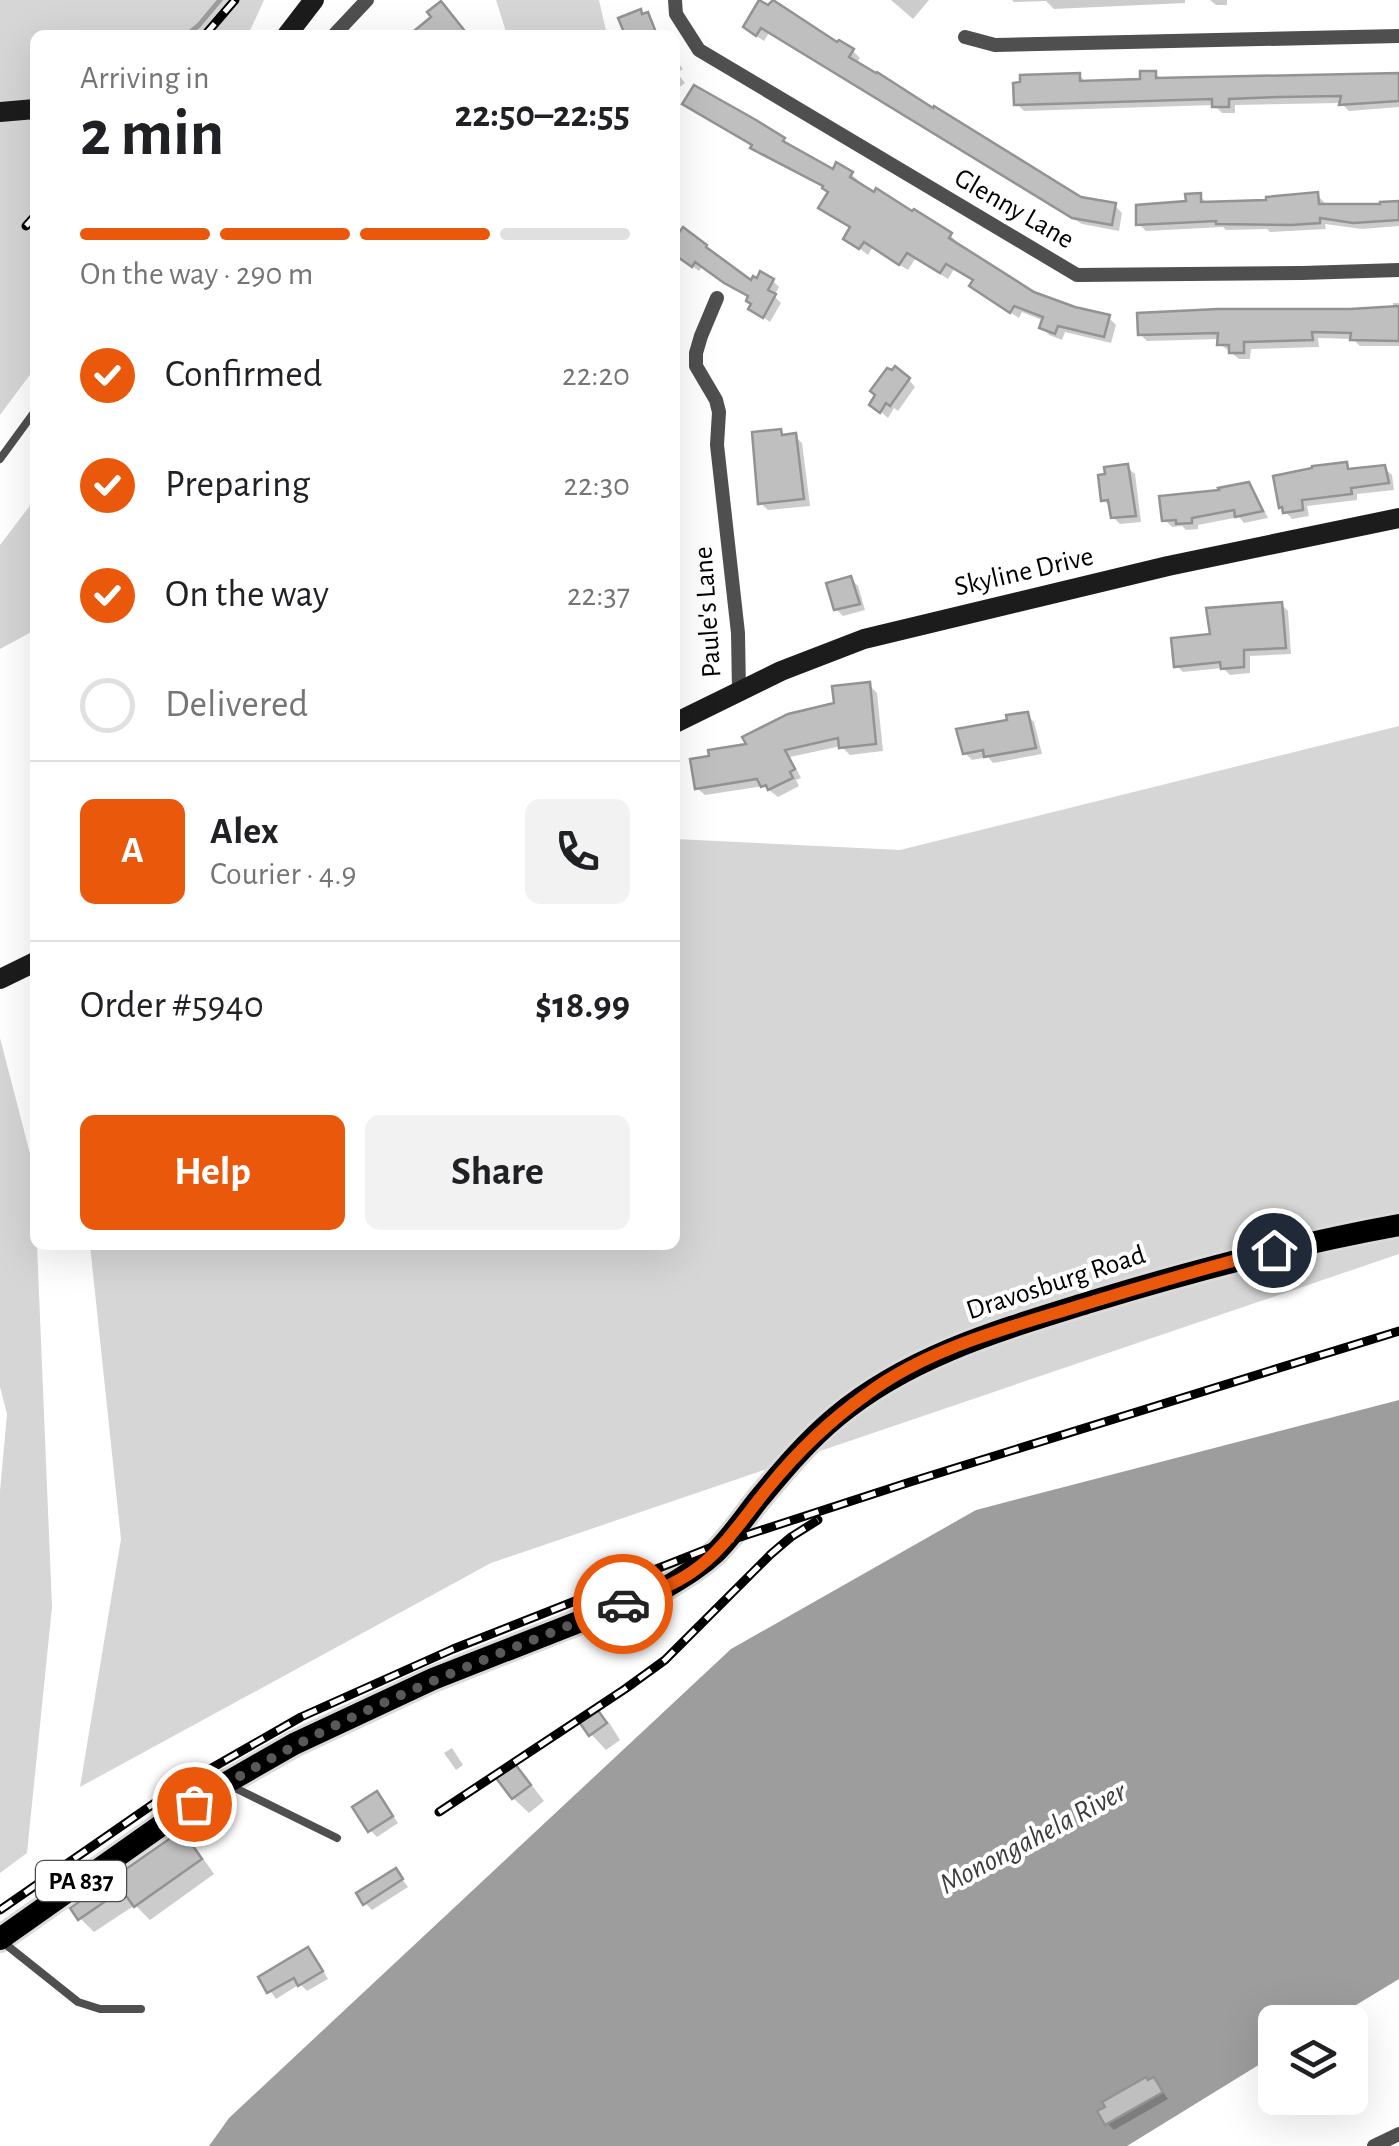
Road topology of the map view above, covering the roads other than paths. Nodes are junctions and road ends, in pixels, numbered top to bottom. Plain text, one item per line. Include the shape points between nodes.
1 (314, 0) edge
2 (367, 0) edge
3 (674, 0) edge
4 (291, 30) edge
5 (339, 30) edge
6 (1399, 36) edge
7 (965, 37) dead end
8 (30, 109) edge
9 (0, 112) edge
10 (1399, 270) edge
11 (717, 298) dead end
12 (30, 417) edge
13 (0, 459) edge
14 (1399, 518) edge
15 (739, 692) junction
16 (680, 721) edge
17 (30, 964) edge
18 (0, 979) edge
19 (1399, 1226) edge
20 (226, 1783) junction
21 (337, 1838) dead end
22 (0, 1940) edge
23 (140, 2009) dead end
24 (1399, 2134) edge
25 (1374, 2146) edge

1 - 4 street
2 - 5 street
3 - 10 street, Glenny Lane via 699,50 1077,275
6 - 7 street via 994,45
8 - 9 street
11 - 15 street, Paule's Lane via 696,366 719,412
12 - 13 lane
14 - 15 street, Skyline Drive via 864,639
15 - 16 street, Skyline Drive
17 - 18 street
19 - 20 main road, Dravosburg Road / PA 837 via 1173,1276 934,1356 847,1408 694,1571 433,1680
20 - 21 lane
20 - 22 main road, PA 837
22 - 23 lane via 78,2002
24 - 25 street

